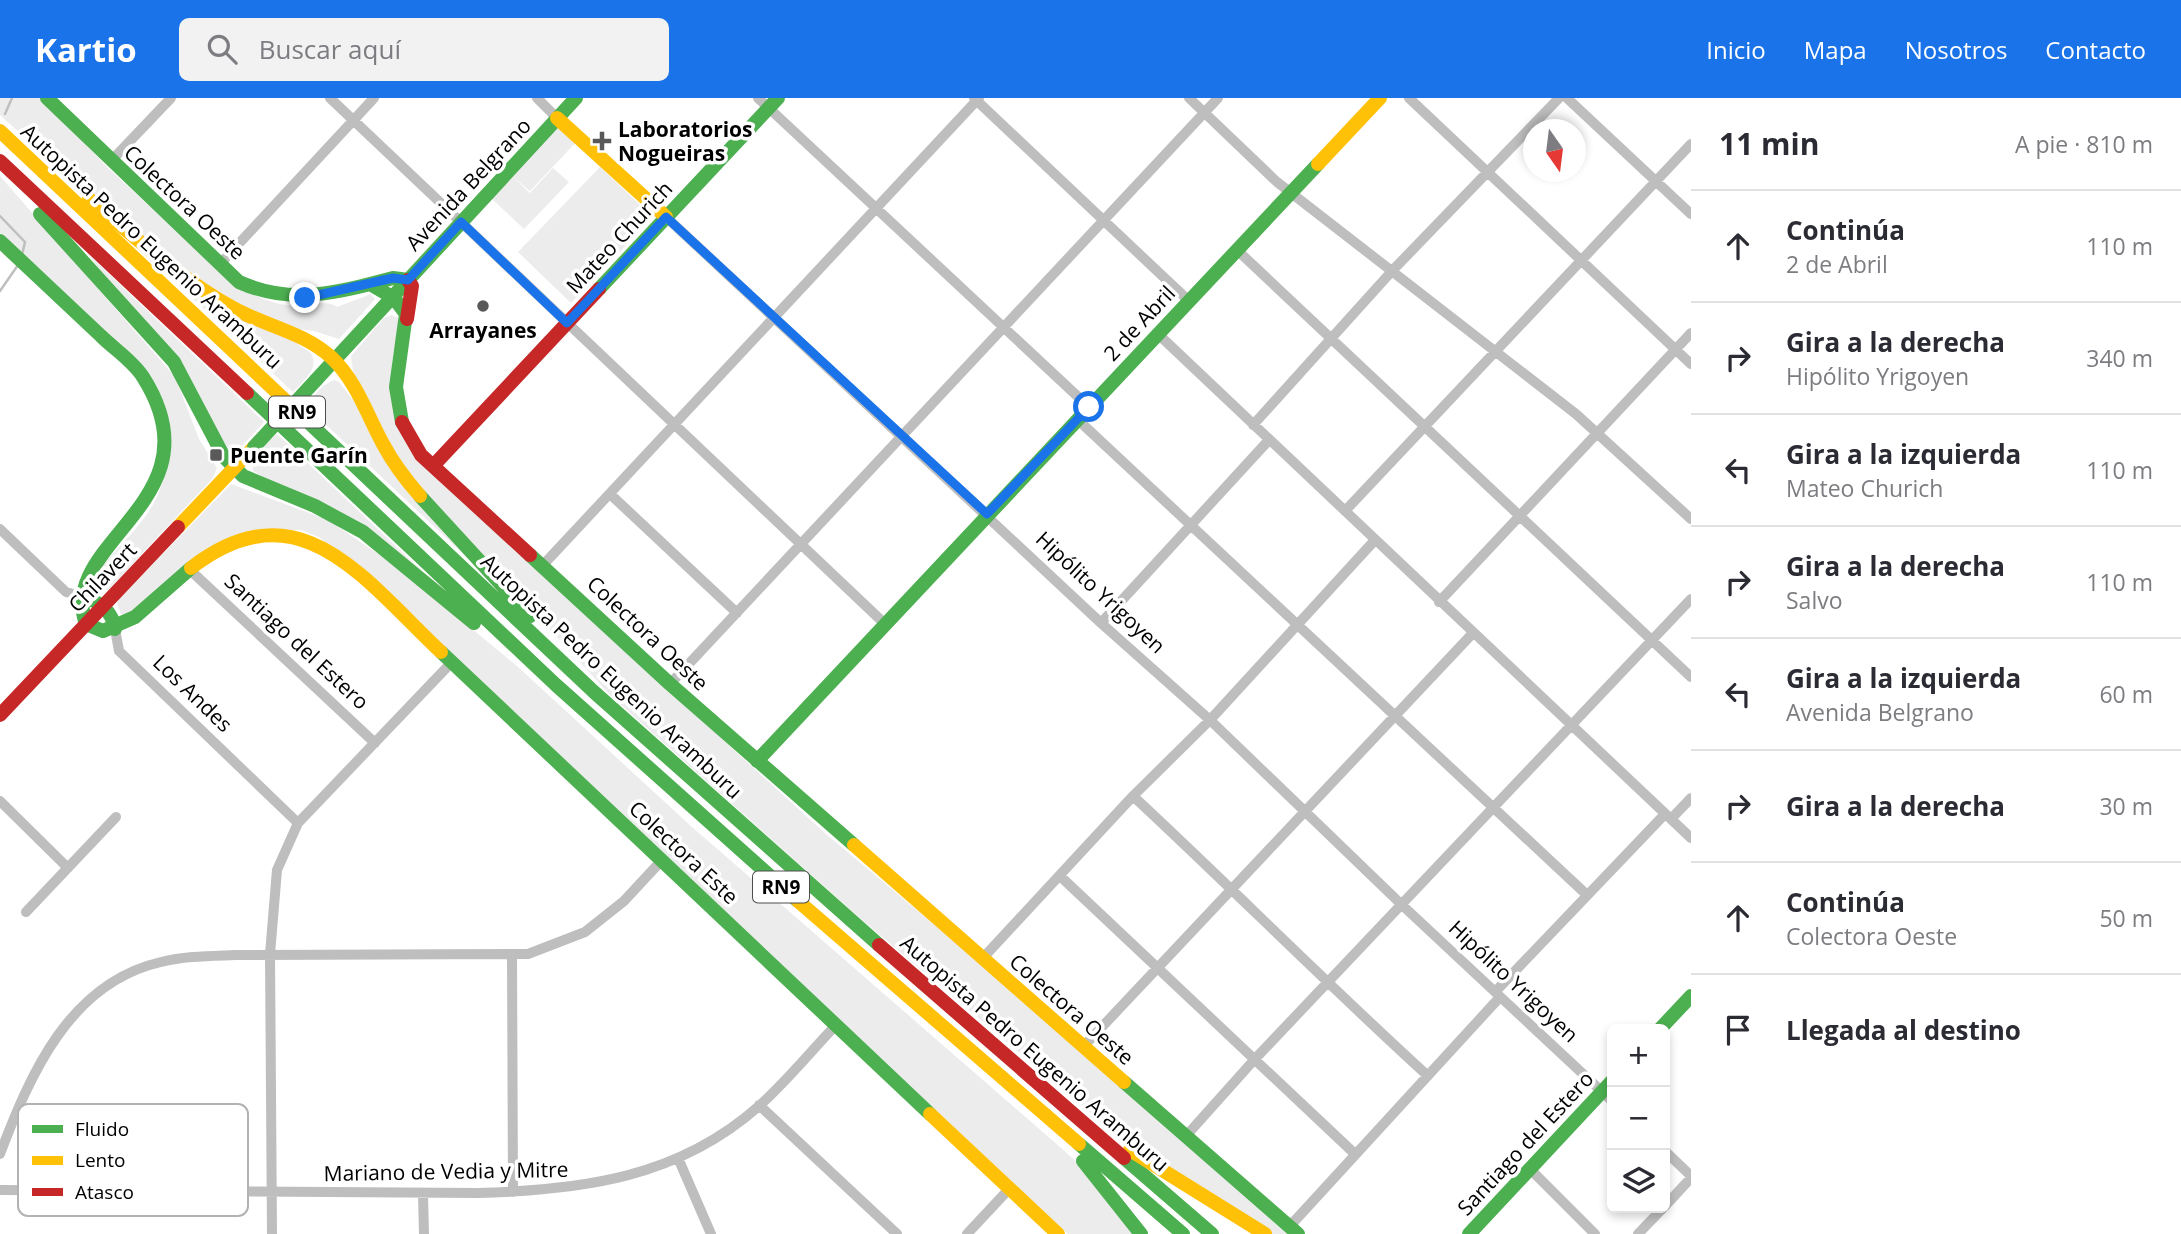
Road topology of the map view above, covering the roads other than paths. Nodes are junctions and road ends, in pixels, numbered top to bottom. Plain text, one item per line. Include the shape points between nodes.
1 (47, 98) edge
2 (171, 98) edge
3 (330, 98) edge
4 (374, 98) edge
5 (537, 98) edge
6 (576, 98) edge
7 (1189, 98) edge
8 (1218, 98) edge
9 (1380, 98) edge
10 (1409, 98) edge
11 (1559, 98) edge
12 (1567, 98) edge
13 (976, 99) edge
14 (768, 101) edge
15 (1204, 113) junction
16 (557, 118) junction
17 (353, 120) junction
18 (0, 129) edge
19 (1691, 144) edge
20 (0, 161) edge
21 (111, 161) junction
22 (0, 169) edge
23 (1489, 171) junction
24 (1656, 181) junction
25 (1293, 192) junction
26 (875, 208) junction
27 (1691, 214) edge
28 (666, 217) junction
29 (1104, 221) junction
30 (461, 222) junction
31 (0, 240) edge
32 (1237, 250) junction
33 (1582, 260) junction
34 (219, 265) junction
35 (1392, 271) junction
36 (408, 280) junction
37 (370, 284) junction
38 (393, 297) junction
39 (1189, 300) junction
40 (776, 316) junction
41 (407, 321) junction
42 (567, 323) junction
43 (1003, 327) junction
44 (1691, 333) edge
45 (1158, 334) junction
46 (1330, 339) junction
47 (1676, 349) junction
48 (1496, 352) junction
49 (334, 359) junction
50 (1691, 363) edge
51 (1089, 407) junction
52 (1077, 419) junction
53 (674, 425) junction
54 (1253, 425) junction
55 (1424, 428) junction
56 (1597, 432) junction
57 (903, 436) junction
58 (1268, 441) junction
59 (433, 466) junction
60 (234, 467) junction
61 (610, 494) junction
62 (1345, 511) junction
63 (987, 514) junction
64 (1519, 516) junction
65 (1691, 519) edge
66 (1190, 524) junction
67 (0, 530) edge
68 (1375, 540) junction
69 (801, 545) junction
70 (543, 565) junction
71 (190, 570) junction
72 (81, 596) junction
73 (1691, 599) edge
74 (1439, 601) junction
75 (104, 608) junction
76 (737, 613) junction
77 (1101, 623) junction
78 (1297, 623) junction
79 (86, 624) junction
80 (885, 624) junction
81 (115, 629) junction
82 (1473, 633) junction
83 (1652, 640) junction
84 (451, 663) junction
85 (1691, 677) edge
86 (670, 684) junction
87 (556, 685) junction
88 (594, 692) junction
89 (0, 715) edge
90 (1394, 716) junction
91 (1210, 720) junction
92 (1571, 726) junction
93 (375, 743) junction
94 (757, 761) junction
95 (1133, 796) junction
96 (1691, 799) edge
97 (0, 802) edge
98 (1493, 810) junction
99 (1305, 812) junction
100 (116, 817) dead end
101 (1668, 817) junction
102 (298, 823) junction
103 (1691, 838) edge
104 (662, 860) junction
105 (68, 868) junction
106 (1060, 876) junction
107 (1233, 889) junction
108 (1587, 895) junction
109 (1402, 905) junction
110 (26, 912) dead end
111 (270, 954) junction
112 (512, 956) junction
113 (982, 959) junction
114 (1157, 968) junction
115 (1327, 984) junction
116 (1498, 994) junction
117 (1691, 996) edge
118 (837, 1024) junction
119 (1665, 1024) edge
120 (1083, 1047) junction
121 (1254, 1060) junction
122 (1016, 1062) junction
123 (1428, 1076) junction
124 (1008, 1085) junction
125 (1607, 1090) edge
126 (1607, 1094) edge
127 (22, 1104) edge
128 (760, 1105) junction
129 (18, 1114) edge
130 (1186, 1136) junction
131 (0, 1154) edge
132 (1355, 1154) junction
133 (1670, 1156) edge
134 (678, 1158) junction
135 (1530, 1169) junction
136 (1691, 1177) edge
137 (1010, 1188) junction
138 (0, 1190) edge
139 (18, 1190) edge
140 (248, 1192) edge
141 (272, 1192) junction
142 (513, 1192) junction
143 (424, 1194) junction
144 (1670, 1200) edge
145 (1658, 1213) edge
146 (1294, 1230) edge
147 (272, 1234) edge
148 (424, 1234) edge
149 (711, 1234) edge
150 (897, 1234) edge
151 (967, 1234) edge
152 (1058, 1234) edge
153 (1141, 1234) edge
154 (1183, 1234) edge
155 (1212, 1234) edge
156 (1265, 1234) edge
157 (1469, 1234) edge
158 (1595, 1234) edge
159 (1638, 1234) edge

1 - 21 main road, Colectora Oeste
2 - 21 street
3 - 17 street
4 - 17 street
5 - 16 street
6 - 16 main road, Avenida Belgrano
7 - 15 street
8 - 15 street
9 - 25 main road, 2 de Abril
10 - 23 street
11 - 23 street
12 - 24 street
13 - 26 street
13 - 29 street
14 - 26 street
14 - 28 main road, Mateo Churich
15 - 25 street
15 - 29 street
16 - 28 main road, Hipólito Yrigoyen
16 - 30 main road, Avenida Belgrano
17 - 30 street
17 - 34 street
18 - 49 main road via 204,290 262,324 301,337
18 - 88 main road, Autopista Pedro Eugenio Aramburu / RN9
19 - 24 street
20 - 87 main road, Autopista Pedro Eugenio Aramburu / RN9
21 - 34 main road, Colectora Oeste
22 - 60 main road via 174,362 209,431
23 - 33 street
23 - 35 street
24 - 27 street
24 - 33 street
25 - 32 main road, 2 de Abril
25 - 35 street
26 - 40 street
26 - 43 street
28 - 40 street, Hipólito Yrigoyen
28 - 42 main road, Mateo Churich
29 - 39 street
29 - 43 street
30 - 36 main road, Avenida Belgrano
30 - 42 street
31 - 72 main road via 141,374 163,427 162,457 151,494 93,567
32 - 39 main road, 2 de Abril
32 - 46 street
33 - 47 street
33 - 48 street
34 - 37 main road, Colectora Oeste via 251,288 282,298 328,295
35 - 46 street
35 - 48 street
36 - 37 main road, Colectora Oeste via 393,278
36 - 38 main road, Avenida Belgrano
36 - 41 main road, Colectora Oeste via 412,286
37 - 38 main road
38 - 41 main road via 404,308
38 - 49 main road, Avenida Belgrano
39 - 45 main road, 2 de Abril
40 - 53 street
40 - 57 street, Hipólito Yrigoyen
41 - 59 main road, Colectora Oeste via 397,367 397,405 412,444
42 - 53 street
42 - 59 main road, Mateo Churich
43 - 51 street
43 - 57 street
44 - 47 street
45 - 51 main road, 2 de Abril
45 - 54 street
46 - 54 street
46 - 55 street
47 - 50 street
47 - 56 street
48 - 55 street
48 - 56 street
49 - 60 main road, bridge
49 - 88 main road via 406,478
51 - 52 main road, 2 de Abril
52 - 63 main road, 2 de Abril
52 - 66 street
53 - 61 street
53 - 69 street
54 - 58 street
55 - 62 street
55 - 64 street
56 - 64 street
56 - 65 street
57 - 63 street, Hipólito Yrigoyen
57 - 69 street
58 - 62 street
58 - 66 street
59 - 70 main road, Colectora Oeste
60 - 75 main road, Chilavert
60 - 87 main road via 265,488 315,506 363,532
61 - 70 street
61 - 76 street
62 - 68 street
63 - 77 street, Hipólito Yrigoyen
63 - 80 main road, 2 de Abril
64 - 74 street
64 - 83 street
66 - 77 street
66 - 78 street
67 - 72 street via 66,592
68 - 74 street
68 - 78 street
69 - 76 street
69 - 80 street
70 - 86 main road, Colectora Oeste
71 - 81 main road, Colectora Este via 146,611
71 - 84 main road, Colectora Este via 236,540 269,532 302,537 342,559
71 - 93 street, Santiago del Estero
72 - 75 main road
72 - 79 main road
73 - 83 street
74 - 82 street
75 - 79 main road, Chilavert
75 - 81 main road
76 - 86 street
77 - 91 street, Hipólito Yrigoyen
78 - 90 street
78 - 91 street
79 - 81 main road via 103,631
79 - 89 main road, Chilavert
80 - 94 main road, 2 de Abril
81 - 102 street, Los Andes via 119,651
82 - 90 street
82 - 92 street
83 - 85 street
83 - 92 street
84 - 93 street
84 - 104 main road, Colectora Este
86 - 94 main road, Colectora Oeste
87 - 124 main road, Autopista Pedro Eugenio Aramburu / RN9
88 - 122 main road, Autopista Pedro Eugenio Aramburu / RN9
90 - 98 street
90 - 99 street
91 - 95 street
91 - 99 street, Hipólito Yrigoyen
92 - 98 street
92 - 101 street
93 - 102 street
94 - 113 main road, Colectora Oeste
95 - 106 street
95 - 107 street
96 - 101 street
97 - 105 street
98 - 108 street
98 - 109 street
99 - 107 street
99 - 109 street, Hipólito Yrigoyen
100 - 105 street
101 - 103 street
101 - 108 street
102 - 111 street via 277,870
104 - 112 street via 624,901 585,932
104 - 118 main road, Colectora Este
105 - 110 street
106 - 113 street
106 - 114 street
107 - 114 street
107 - 115 street
108 - 116 street
109 - 115 street
109 - 116 street, Hipólito Yrigoyen
111 - 112 street
111 - 127 street via 192,957 160,962 129,974 70,1019 47,1049
111 - 141 street
112 - 142 street
113 - 120 main road, Colectora Oeste
114 - 120 street
114 - 121 street
115 - 121 street
115 - 123 street
116 - 123 street
116 - 125 street, Hipólito Yrigoyen
117 - 119 main road
118 - 128 street, Mariano de Vedia y Mitre
118 - 137 main road, Colectora Este
120 - 130 main road, Colectora Oeste
121 - 130 street
121 - 132 street
122 - 155 main road, Autopista Pedro Eugenio Aramburu / RN9
122 - 156 main road via 1120,1144
123 - 132 street
124 - 153 main road via 1083,1161
124 - 154 main road, Autopista Pedro Eugenio Aramburu / RN9
126 - 135 main road, Santiago del Estero
128 - 134 street, Mariano de Vedia y Mitre
128 - 150 street
129 - 131 street
130 - 146 main road, Colectora Oeste
132 - 146 street
133 - 136 street
134 - 142 street, Mariano de Vedia y Mitre via 610,1182
134 - 149 street
135 - 157 main road, Santiago del Estero
135 - 158 street
136 - 144 street
137 - 151 street
137 - 152 main road, Colectora Este
138 - 139 street, Mariano de Vedia y Mitre
140 - 141 street, Mariano de Vedia y Mitre
141 - 143 street, Mariano de Vedia y Mitre
141 - 147 street
142 - 143 street, Mariano de Vedia y Mitre
143 - 148 street
145 - 159 street

